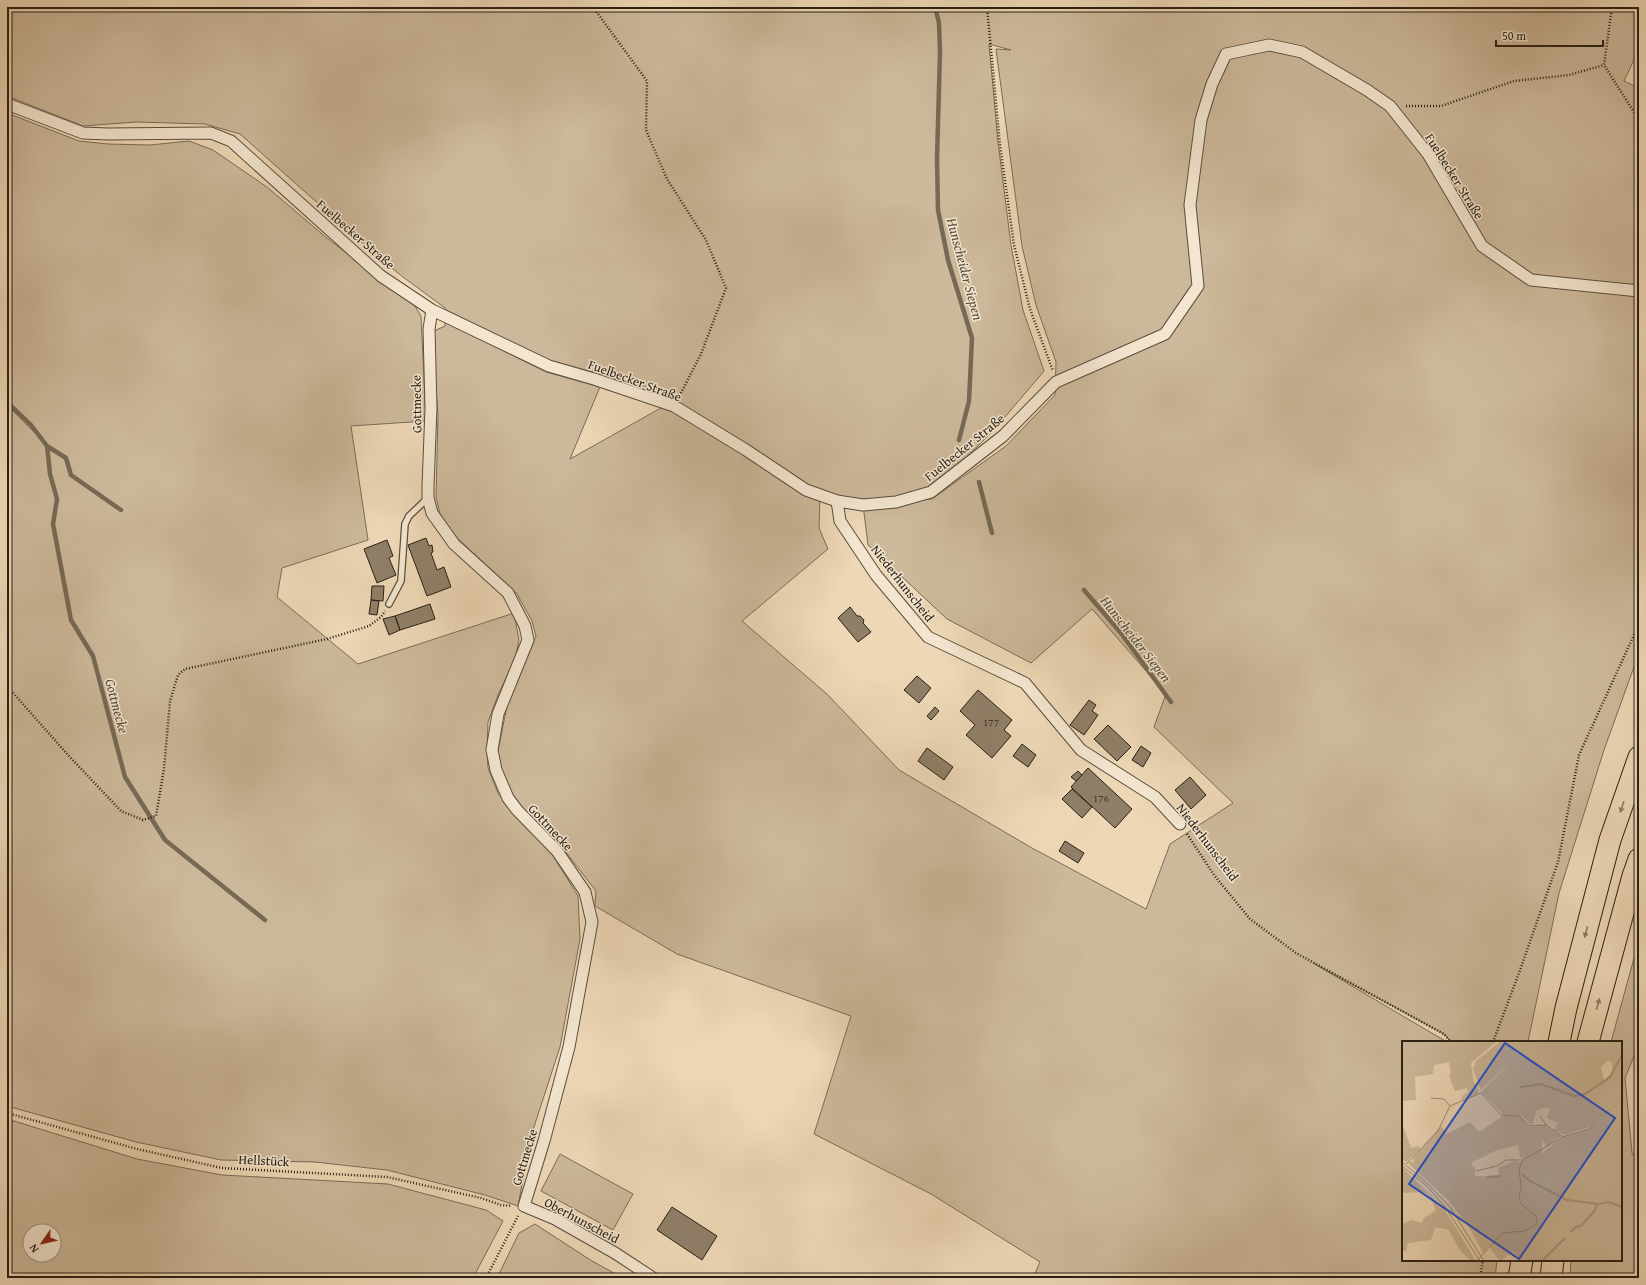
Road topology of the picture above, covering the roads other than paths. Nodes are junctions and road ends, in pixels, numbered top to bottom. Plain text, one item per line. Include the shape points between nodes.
1 (7, 104) edge
2 (1639, 291) edge
3 (432, 310) junction
4 (428, 498) junction
5 (837, 501) junction
6 (389, 604) road end
7 (1639, 757) edge
8 (1180, 824) road end
9 (1639, 859) edge
10 (1559, 1041) edge
11 (1588, 1041) edge
12 (524, 1206) joint
13 (1522, 1261) edge
14 (1553, 1261) edge
15 (653, 1278) edge
16 (1519, 1278) edge
17 (1551, 1278) edge

1 - 3 street, Fuelbecker Straße via 83,133 211,133 231,141 381,276
2 - 5 street, Fuelbecker Straße via 1531,280 1482,246 1428,154 1390,106 1302,52 1269,45 1226,54 1212,84 1200,120 1190,205 1198,286 1165,334 1056,382 1003,436 931,492 896,502 864,504
3 - 4 street, Gottmecke via 429,329 431,408
3 - 5 street, Fuelbecker Straße via 549,366 674,406 806,490
4 - 6 lane via 409,516 405,524 401,581
4 - 12 street, Gottmecke via 432,513 454,544 508,593 525,626 528,640 498,714 492,750 496,770 516,810 557,851 585,892 592,922 569,1047
5 - 8 street, Niederhunscheid via 840,520 876,575 928,637 1025,683 1081,750 1155,796
7 -> 10 highway via 1610,840
11 -> 9 highway
12 - 15 street, Oberhunscheid via 555,1219
13 - 16 highway
14 - 17 highway

